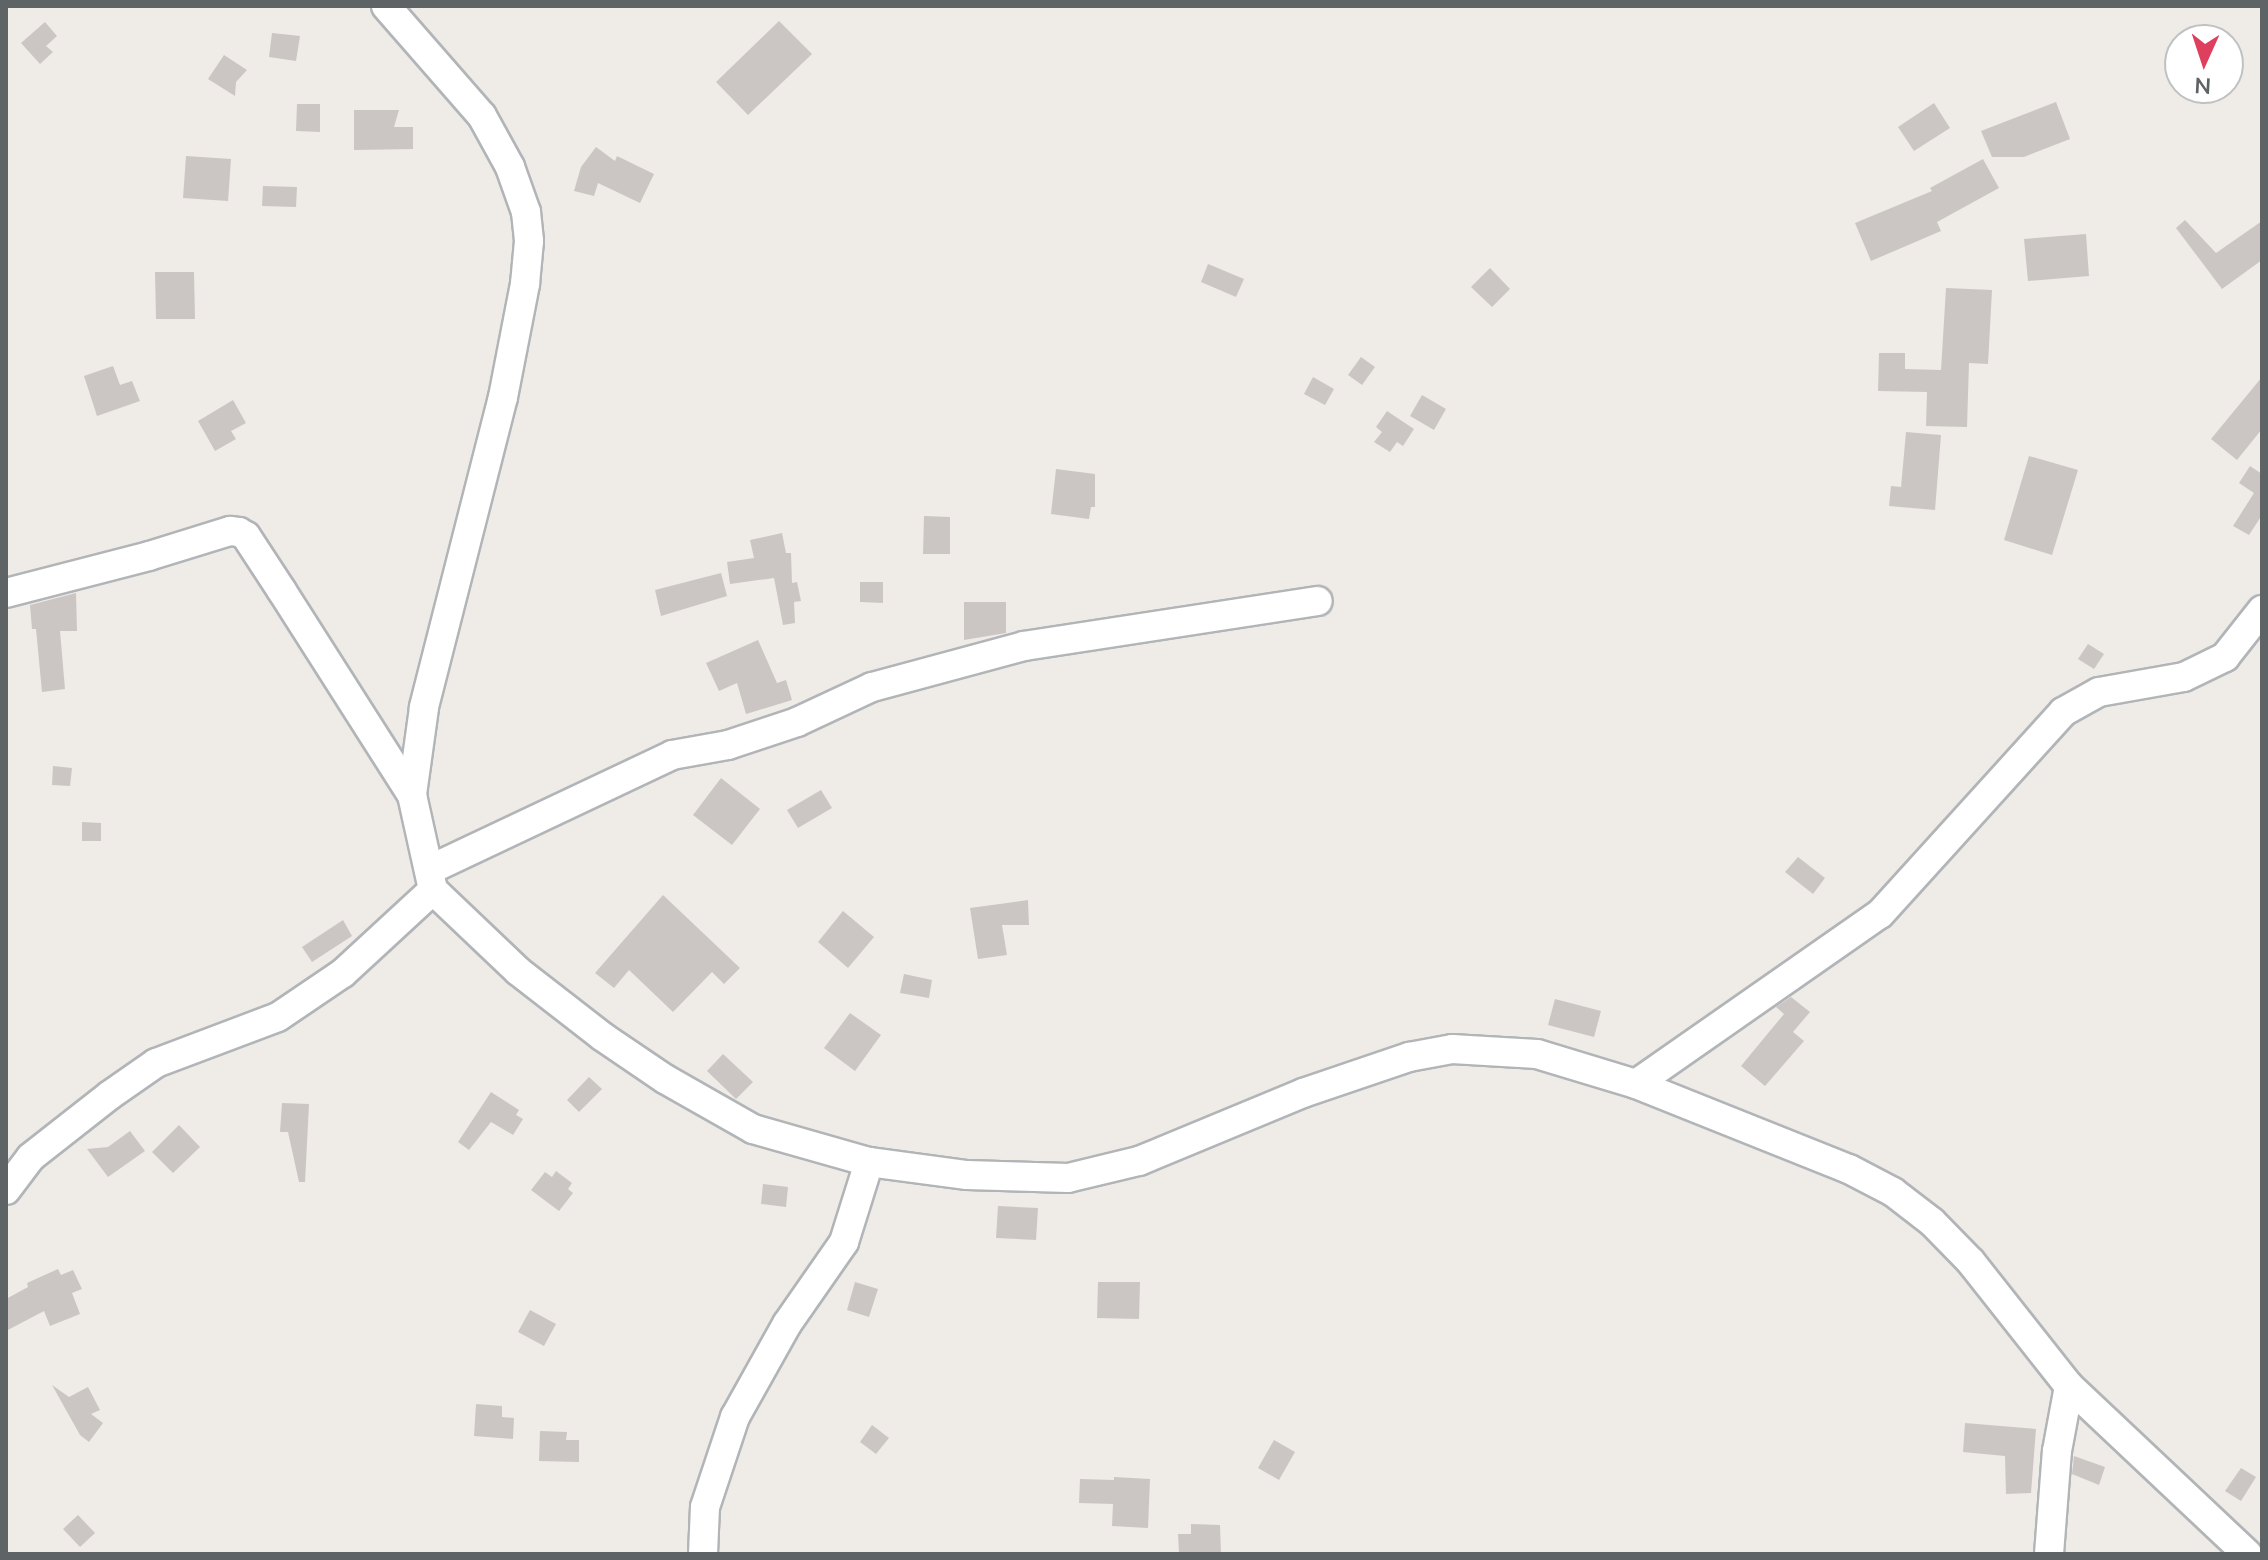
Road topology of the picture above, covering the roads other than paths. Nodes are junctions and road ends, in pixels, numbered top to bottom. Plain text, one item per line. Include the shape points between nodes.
1 (386, 6) edge
2 (6, 593) edge
3 (1318, 601) dead end
4 (2262, 610) edge
5 (412, 795) junction
6 (431, 880) junction
7 (1636, 1084) junction
8 (869, 1162) junction
9 (6, 1190) edge
10 (2069, 1386) junction
11 (703, 1554) edge
12 (2049, 1554) edge
13 (2247, 1554) edge

1 - 5 street via 482,116 510,167 526,212 529,241 503,397 424,708
2 - 5 street via 239,532
3 - 6 street via 1024,646 872,687 797,722 728,745 672,755
4 - 7 street via 2225,657 2184,677 2099,692 2063,712 1880,914
5 - 6 street
6 - 8 street via 518,971 665,1079 753,1129
6 - 9 street via 343,973 278,1017 156,1063 31,1157
7 - 8 street via 1537,1054 1452,1049 1409,1057 1303,1093 1139,1161 1068,1178 967,1175
7 - 10 street via 1849,1169 1893,1192 1971,1262
8 - 11 street via 844,1242 787,1324 735,1417 705,1507
10 - 12 street via 2057,1451
10 - 13 street

